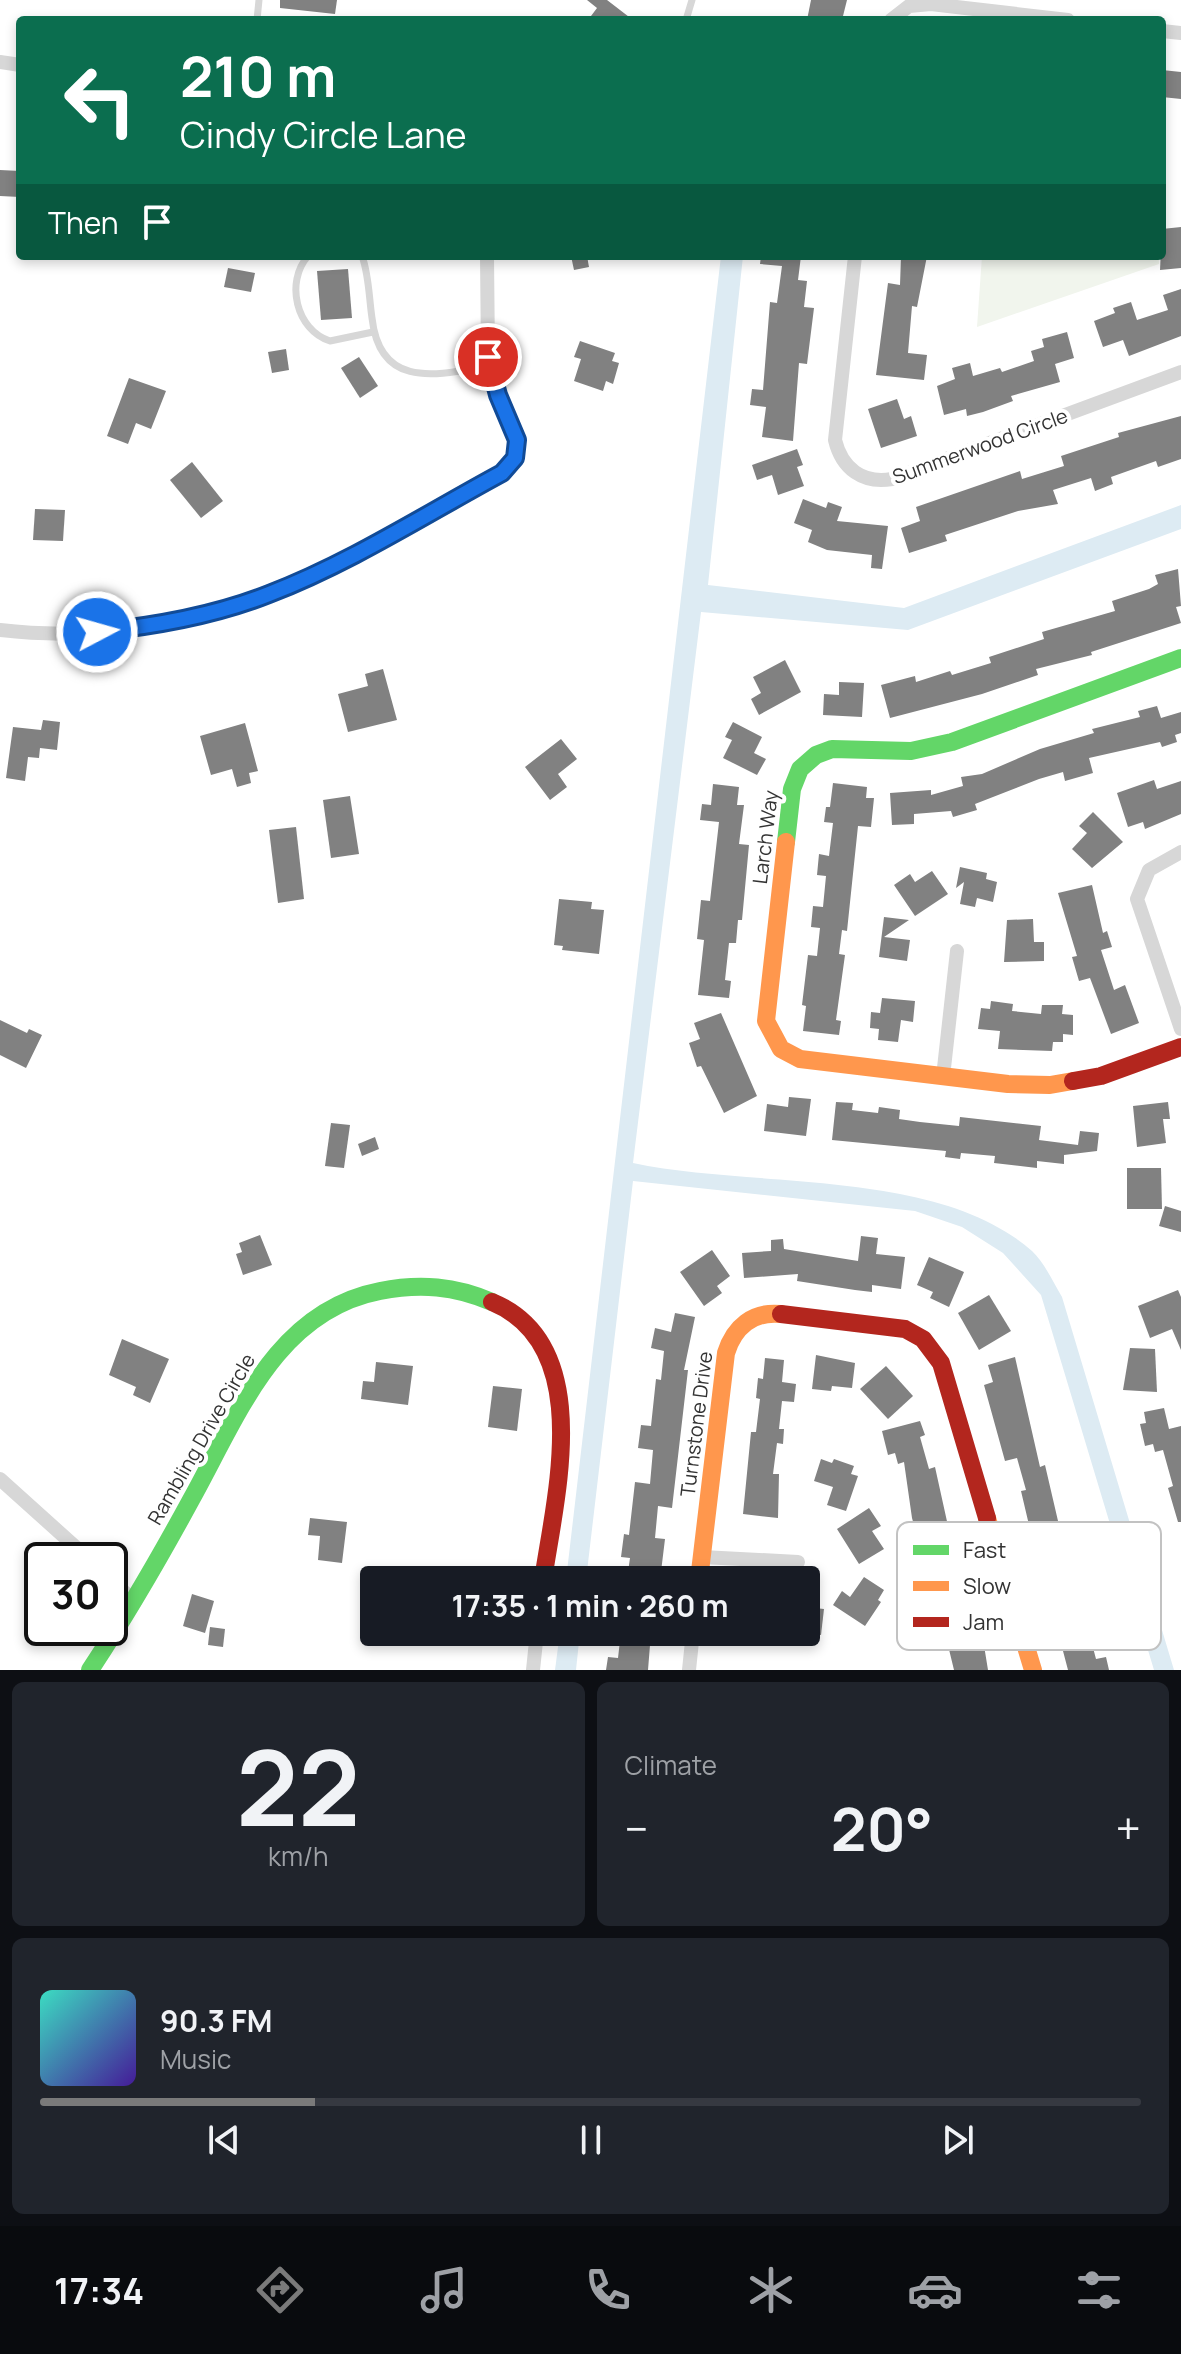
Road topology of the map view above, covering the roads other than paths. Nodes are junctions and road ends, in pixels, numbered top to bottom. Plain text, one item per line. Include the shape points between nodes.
1 (896, 16) edge
2 (1034, 16) edge
3 (306, 260) edge
4 (363, 260) edge
5 (487, 260) edge
6 (855, 260) edge
7 (373, 332) junction
8 (490, 366) junction
9 (1181, 372) edge
10 (0, 630) edge
11 (1181, 658) edge
12 (1181, 852) edge
13 (957, 951) dead end
14 (1181, 1029) edge
15 (1181, 1047) edge
16 (943, 1077) junction
17 (0, 1479) edge
18 (989, 1522) edge
19 (70, 1542) edge
20 (702, 1557) junction
21 (798, 1562) dead end
22 (544, 1566) edge
23 (701, 1566) edge
24 (128, 1596) edge
25 (135, 1602) junction
26 (536, 1646) edge
27 (692, 1646) edge
28 (1027, 1650) edge
29 (90, 1670) edge
30 (533, 1670) edge
31 (689, 1670) edge
32 (1033, 1670) edge

1 - 2 street via 909,6 931,4
3 - 7 lane via 295,281 310,329 330,341
4 - 7 lane
5 - 8 street
6 - 9 street, Summerwood Circle via 835,440 849,469 868,479 892,479
7 - 8 lane via 388,359 406,373
8 - 10 street via 517,440 515,458 502,473 340,562 269,594 163,623 97,632
11 - 16 street, Larch Way via 952,742 911,751 832,749 800,769 792,789 766,1010 769,1031 781,1049 800,1059
12 - 14 street via 1149,870 1137,899
13 - 16 street
15 - 16 street via 1065,1083 1029,1086
17 - 19 street
18 - 20 street, Turnstone Drive via 947,1383 930,1346 905,1329 769,1313 749,1319 733,1334 726,1353
20 - 21 street
20 - 23 street, Turnstone Drive
22 - 25 street, Rambling Drive Circle via 561,1407 548,1357 531,1331 492,1300 443,1285 380,1289 311,1321 282,1346 259,1376
24 - 25 street
25 - 29 street, Rambling Drive Circle
26 - 30 street
27 - 31 street
28 - 32 street, Turnstone Drive

